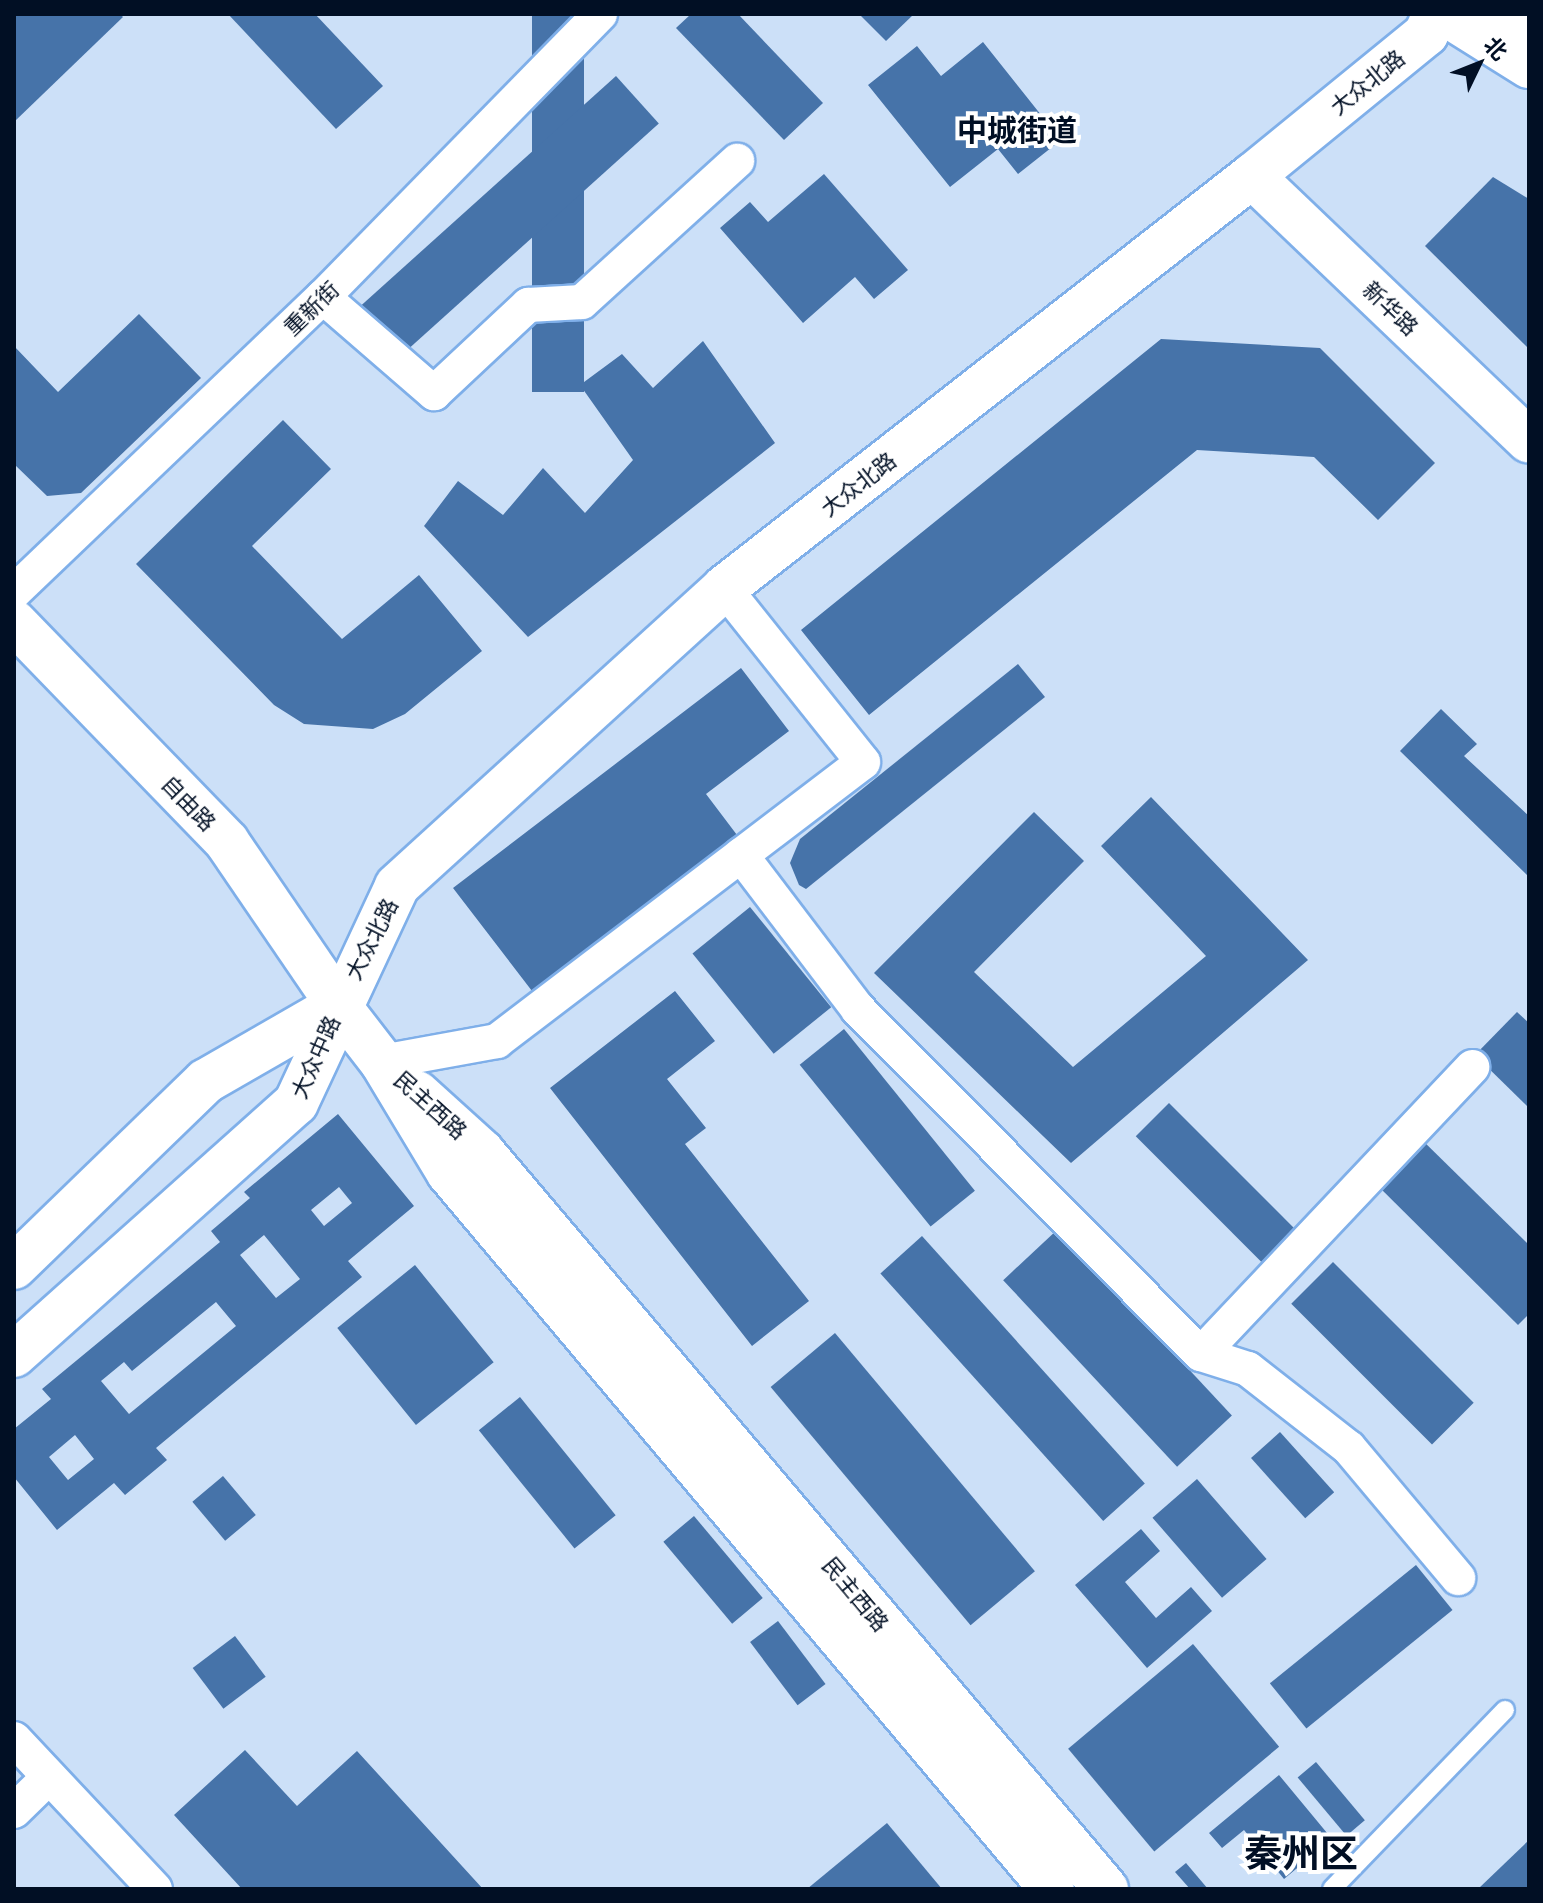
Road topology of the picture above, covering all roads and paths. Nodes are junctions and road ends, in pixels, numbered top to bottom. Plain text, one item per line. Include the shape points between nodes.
1 (600, 14) edge
2 (1435, 14) edge
3 (1446, 14) edge
4 (1512, 14) edge
5 (1529, 24) edge
6 (1529, 66) edge
7 (737, 161) dead end
8 (1252, 176) junction
9 (323, 297) junction
10 (1529, 441) edge
11 (724, 588) junction
12 (14, 592) edge
13 (14, 622) edge
14 (741, 855) junction
15 (338, 1005) junction
16 (382, 1062) junction
17 (1472, 1067) dead end
18 (14, 1267) edge
19 (1201, 1354) junction
20 (14, 1355) edge
21 (1458, 1578) dead end
22 (1505, 1710) dead end
23 (14, 1739) edge
24 (49, 1777) junction
25 (14, 1811) edge
26 (155, 1889) edge
27 (1052, 1889) edge
28 (1106, 1889) edge
29 (1332, 1889) edge

1 - 9 street, 重新街
2 - 8 main road, 大众北路 via 1426,34
3 - 6 main road
4 - 5 main road
7 - 9 street via 582,302 528,305 434,393
8 - 10 main road, 新华路
8 - 11 main road, 大众北路
9 - 12 street, 重新街
11 - 14 street via 863,762
11 - 15 main road, 大众北路 via 397,886
13 - 15 main road, 自由路 via 227,842
14 - 16 street via 497,1041
14 - 19 street via 858,1009
15 - 16 main road, 自由路
15 - 18 main road, 大众中路 via 206,1081
15 - 20 main road, 大众中路 via 296,1103
16 - 27 main road, 民主西路 via 449,1173
16 - 28 main road, 民主西路 via 482,1152
17 - 19 street
19 - 21 street via 1248,1369 1349,1448
22 - 29 lane
23 - 24 street
24 - 25 street
24 - 26 street

